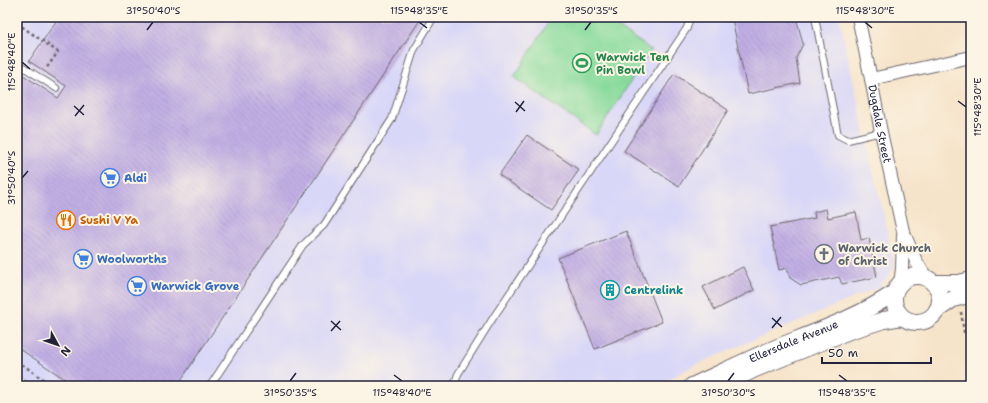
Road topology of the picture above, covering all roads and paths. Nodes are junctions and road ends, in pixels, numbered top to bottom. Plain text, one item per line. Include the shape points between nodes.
1 (434, 17) edge
2 (690, 17) edge
3 (815, 17) edge
4 (858, 17) edge
5 (17, 24) edge
6 (971, 58) edge
7 (17, 63) edge
8 (44, 71) dead end
9 (871, 79) junction
10 (56, 88) dead end
11 (881, 132) junction
12 (904, 230) junction
13 (971, 280) edge
14 (930, 281) junction
15 (897, 289) junction
16 (965, 295) edge
17 (937, 310) junction
18 (902, 317) junction
19 (971, 341) edge
20 (17, 362) edge
21 (17, 379) edge
22 (28, 386) edge
23 (53, 386) edge
24 (210, 386) edge
25 (454, 386) edge
26 (692, 386) edge
27 (720, 386) edge

1 - 24 lane via 414,50 392,120 324,225 303,245
2 - 25 lane via 687,28 493,318 458,374
3 - 11 lane via 838,134 848,140
4 - 9 street, Dugdale Street
5 - 8 path via 58,52
6 - 9 street
7 - 10 lane
9 - 11 street, Dugdale Street
11 - 12 street, Dugdale Street
12 - 14 street, Dugdale Street via 916,261
12 - 15 street, Dugdale Street via 902,269
13 - 14 street, Ellersdale Avenue via 958,283
14 - 15 street, Ellersdale Avenue via 921,276 910,277
14 - 17 street via 937,288 940,299
15 - 18 street via 893,299
15 - 26 street, Ellersdale Avenue via 880,303 845,320 750,358
16 - 17 street, Ellersdale Avenue via 953,299
16 - 19 path via 964,332
17 - 18 street, Ellersdale Avenue via 930,318 921,322 911,322
18 - 27 street, Ellersdale Avenue via 884,320 849,332 755,369
20 - 23 path
21 - 22 lane

